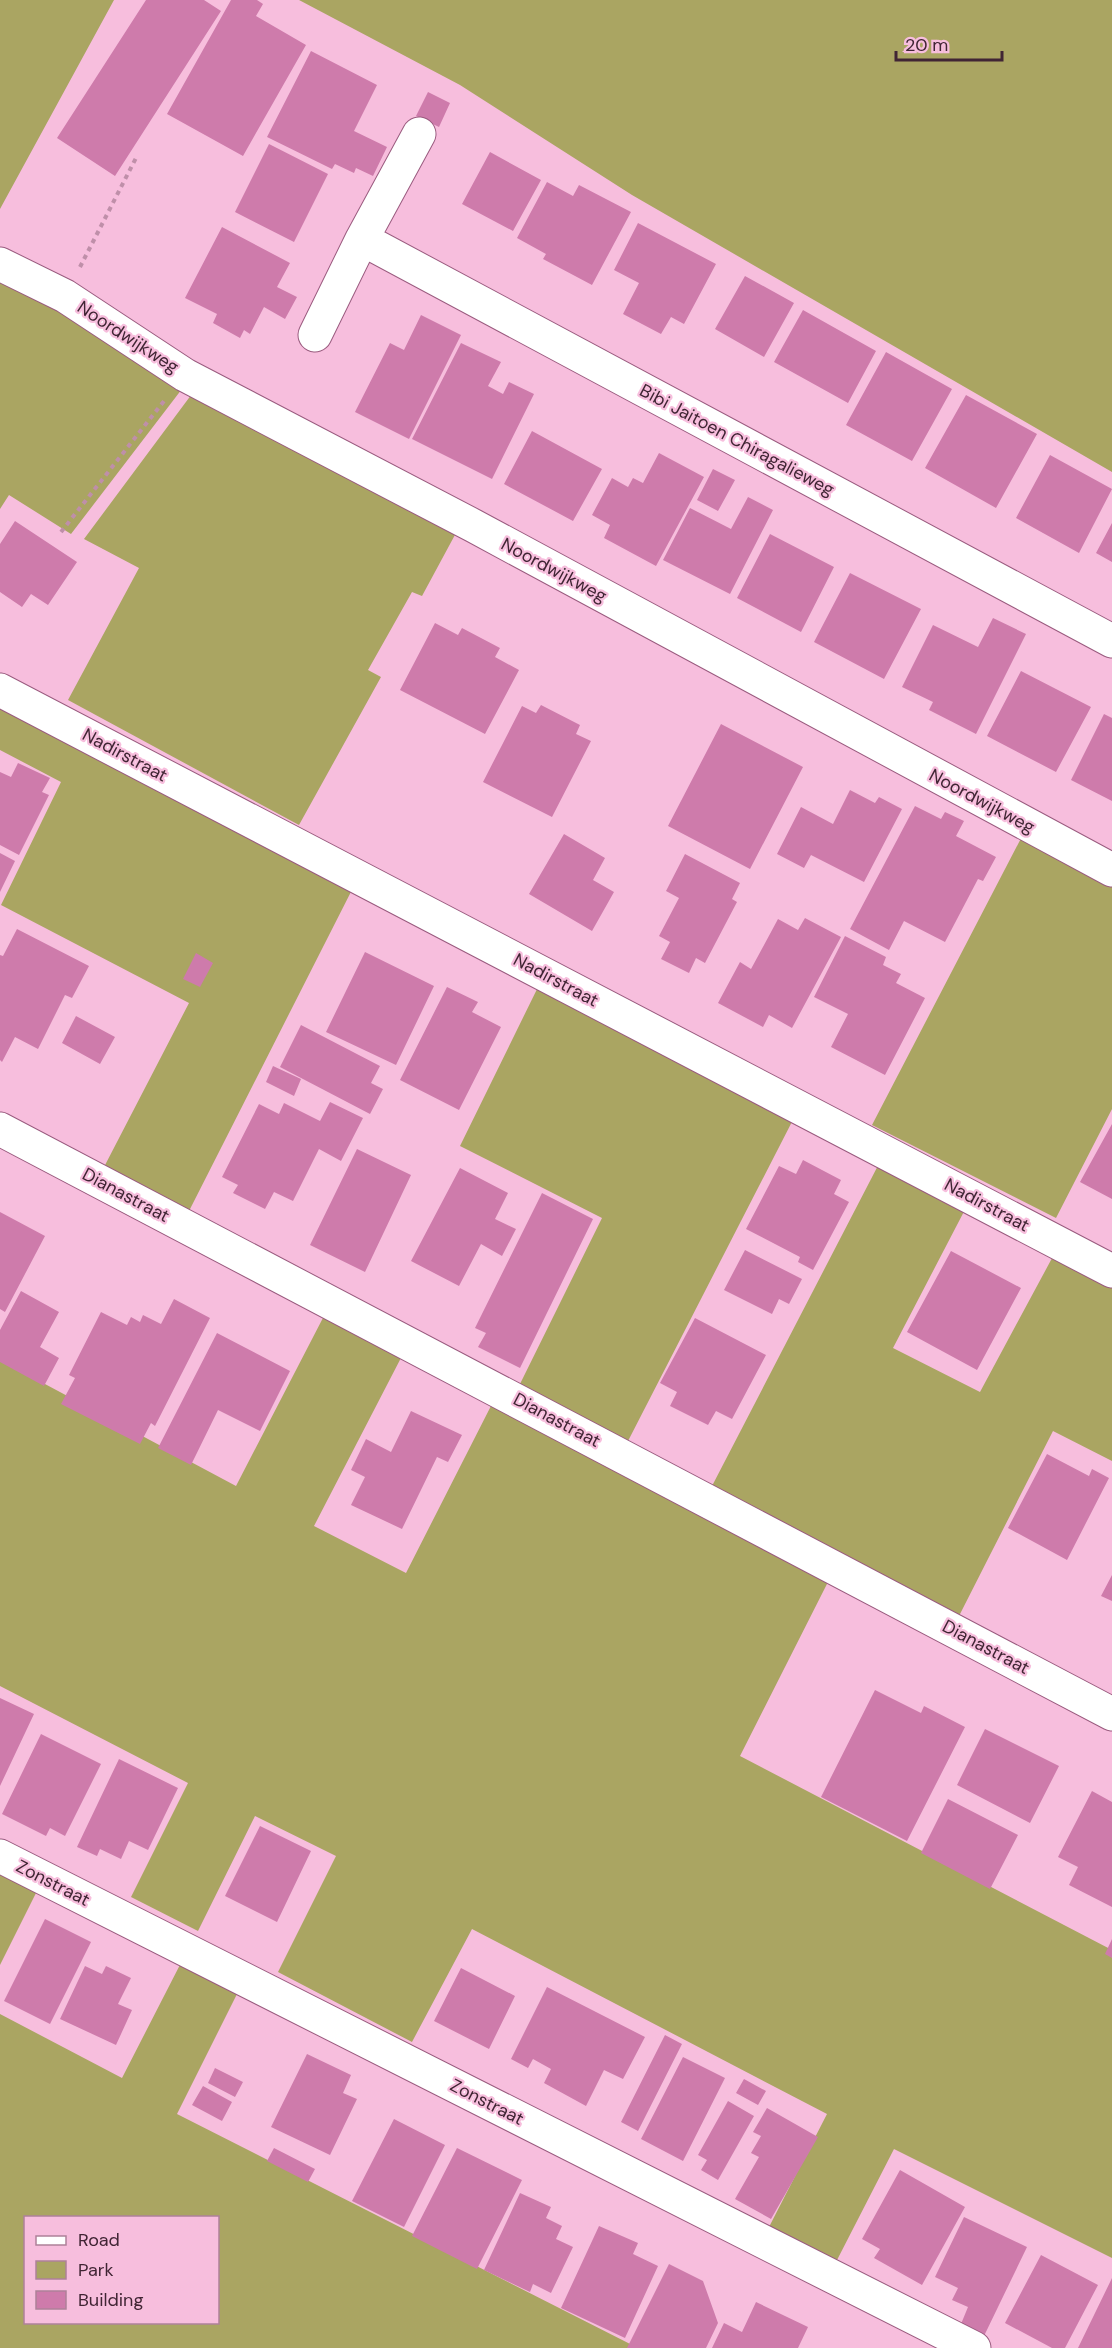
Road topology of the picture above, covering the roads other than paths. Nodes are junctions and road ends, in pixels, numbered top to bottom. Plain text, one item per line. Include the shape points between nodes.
1 (419, 134) dead end
2 (362, 239) junction
3 (0, 264) edge
4 (315, 335) dead end
5 (1112, 641) edge
6 (0, 690) edge
7 (1112, 870) edge
8 (0, 1129) edge
9 (1112, 1270) edge
10 (1112, 1714) edge
11 (0, 1856) edge
12 (974, 2348) edge

1 - 2 street
2 - 4 street
2 - 5 street, Bibi Jaitoen Chiragalieweg
3 - 7 street, Noordwijkweg via 65,296 185,375
6 - 9 street, Nadirstraat
8 - 10 street, Dianastraat
11 - 12 street, Zonstraat

